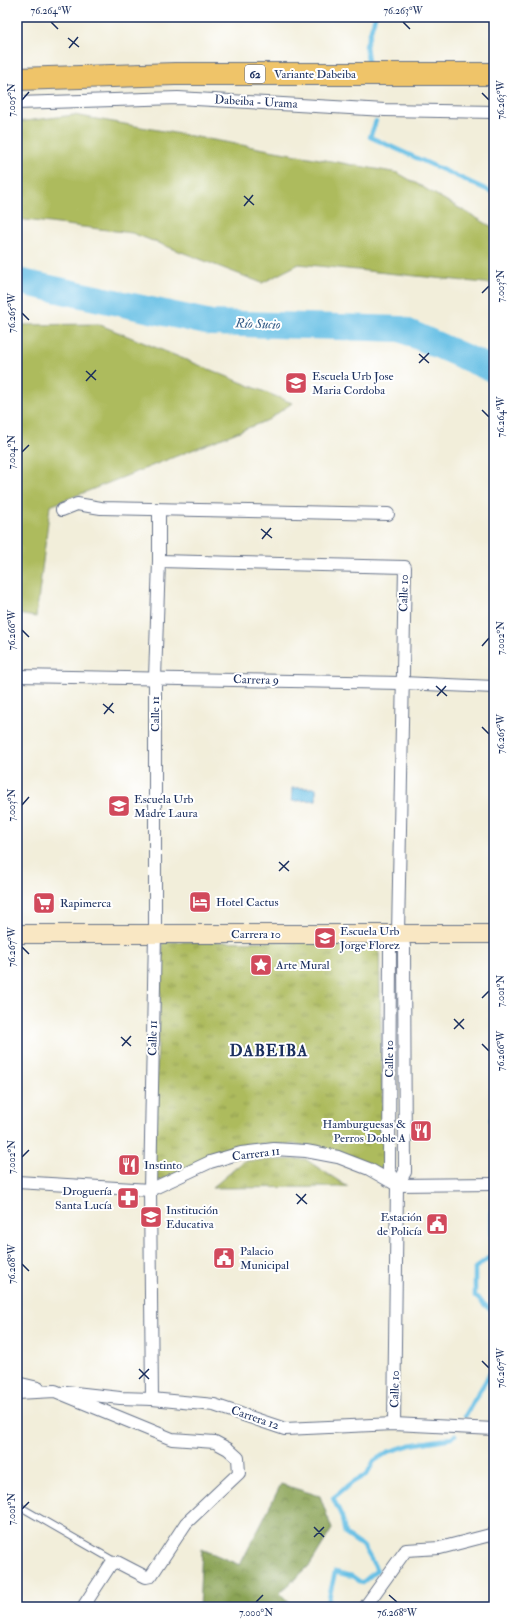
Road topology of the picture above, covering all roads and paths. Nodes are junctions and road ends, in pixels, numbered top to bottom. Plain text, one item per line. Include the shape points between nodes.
1 (494, 74) edge
2 (17, 79) edge
3 (17, 103) edge
4 (494, 112) edge
5 (62, 510) dead end
6 (159, 510) junction
7 (388, 514) dead end
8 (159, 562) junction
9 (17, 676) edge
10 (155, 678) junction
11 (402, 683) junction
12 (494, 687) edge
13 (17, 934) edge
14 (155, 934) junction
15 (398, 934) junction
16 (494, 934) edge
17 (17, 1182) edge
18 (494, 1184) edge
19 (397, 1185) junction
20 (150, 1190) junction
21 (17, 1383) edge
22 (55, 1392) junction
23 (17, 1393) edge
24 (152, 1399) junction
25 (394, 1424) junction
26 (494, 1429) edge
27 (17, 1505) edge
28 (494, 1534) edge
29 (116, 1562) junction
30 (83, 1607) edge
31 (365, 1607) edge

1 - 2 highway, Variante Dabeiba / 62 via 175,74
3 - 4 street, Dabeiba - Urama via 178,98 385,110
5 - 6 street via 76,504 101,508
6 - 7 street
6 - 8 street
8 - 10 street
8 - 11 street, Calle 10 via 405,567
9 - 10 street, Carrera 9
10 - 11 street, Carrera 9
10 - 14 street, Calle 11
11 - 12 street, Carrera 9
11 - 15 street, Calle 10
13 - 14 main road, Carrera 10
14 - 15 main road, Carrera 10
14 - 20 street, Calle 11
15 - 16 main road, Carrera 10
15 - 19 street, Calle 10 via 404,946 405,1172
17 - 20 street, Carrera 11
18 - 19 street
19 - 20 street, Carrera 11 via 369,1169 338,1157 274,1149 242,1153 210,1162
19 - 25 street, Calle 10
20 - 24 street, Calle 11
21 - 22 street, Carrera 12
22 - 23 street
22 - 24 street, Carrera 12
22 - 29 street via 172,1439 215,1442 238,1458 239,1473 186,1523 151,1576 146,1577
24 - 25 street, Carrera 12 via 214,1405 285,1429
25 - 26 street, Carrera 12
27 - 29 lane
28 - 31 street via 440,1548 406,1550
29 - 30 street via 111,1564

